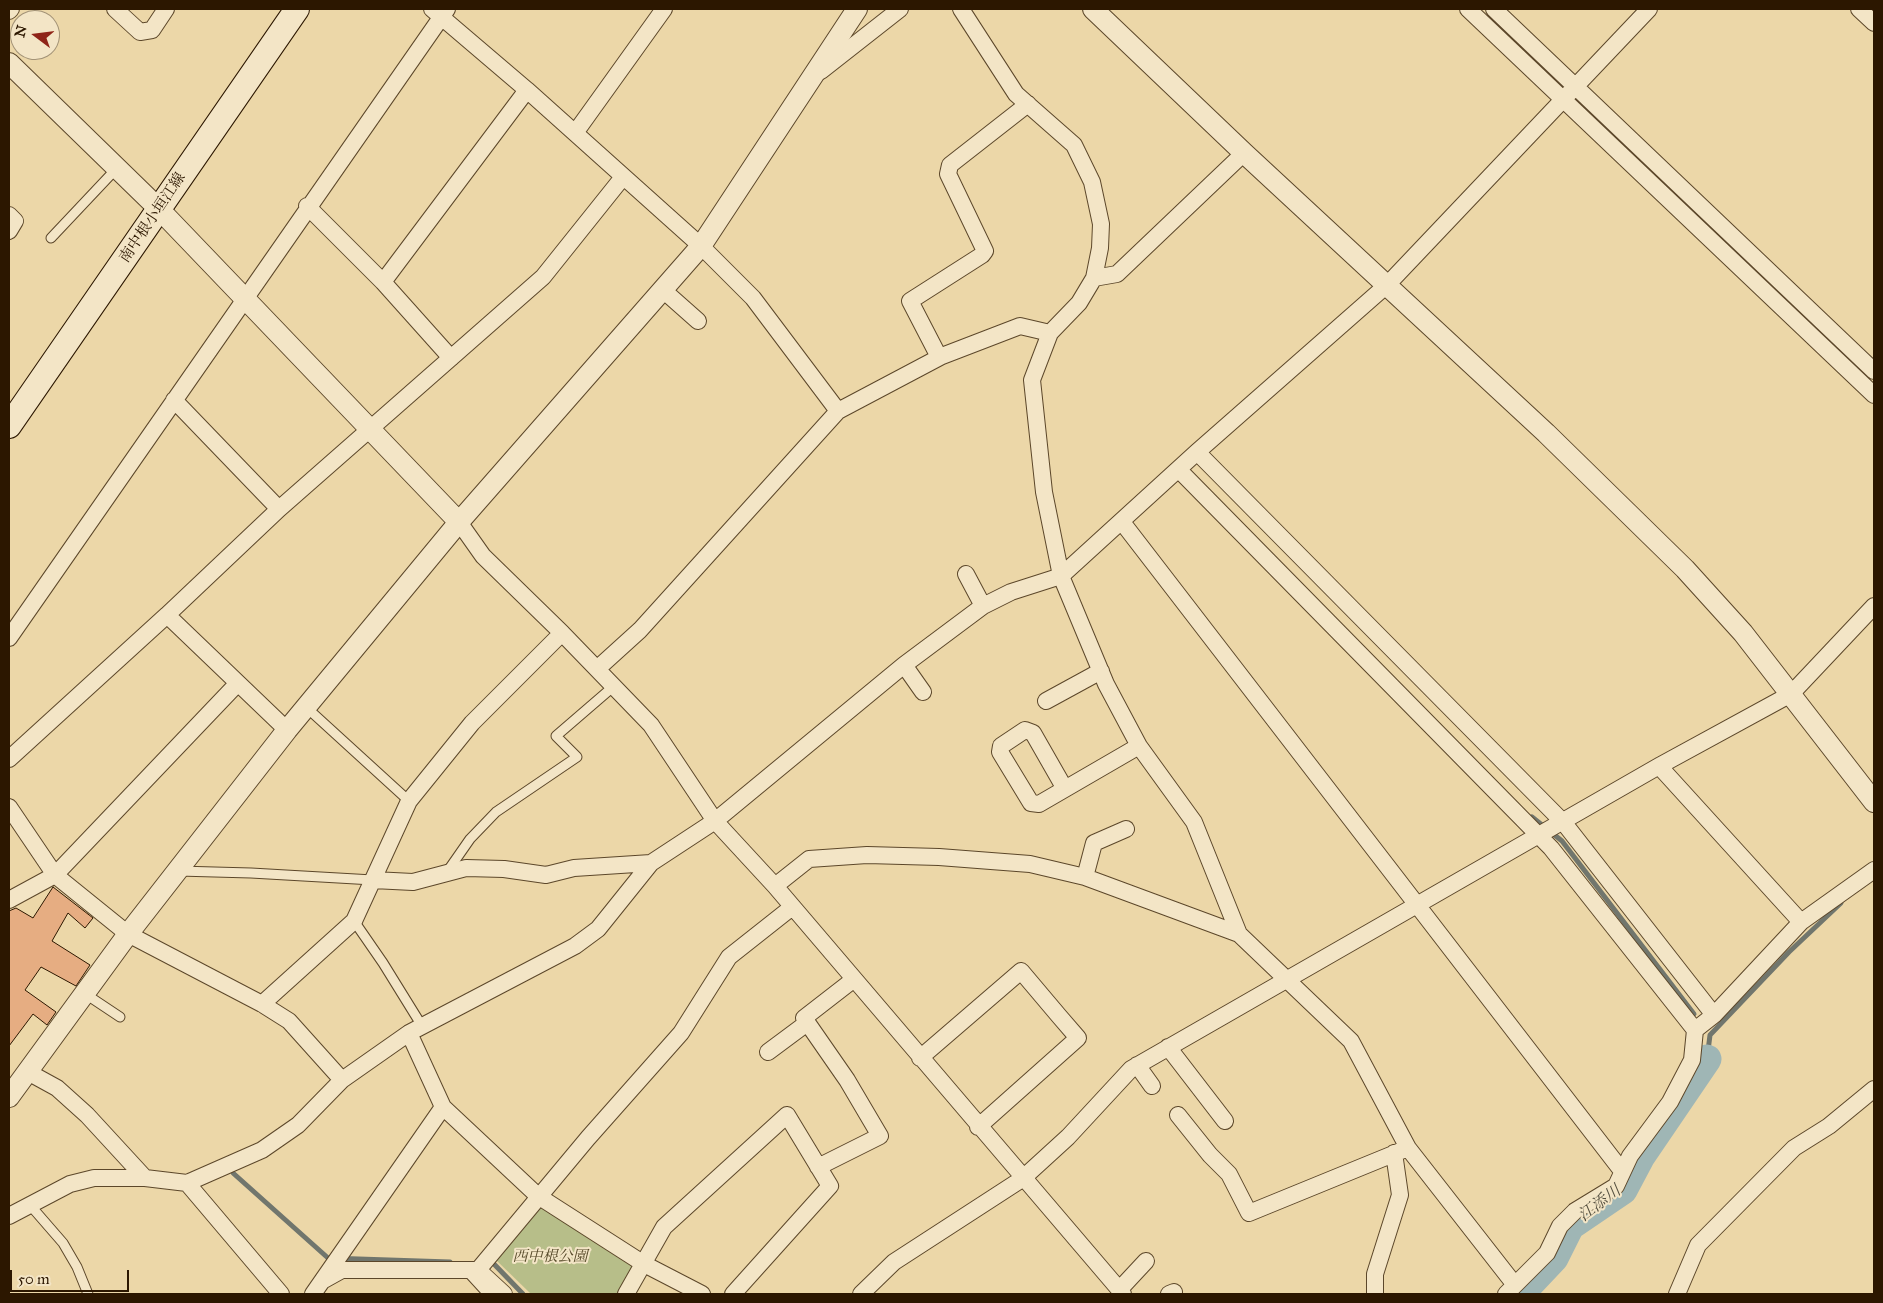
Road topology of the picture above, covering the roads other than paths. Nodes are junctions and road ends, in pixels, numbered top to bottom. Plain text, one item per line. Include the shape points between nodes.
1 (115, 9) edge
2 (166, 9) edge
3 (297, 9) edge
4 (664, 9) edge
5 (857, 9) edge
6 (900, 9) edge
7 (961, 9) edge
8 (1093, 9) edge
9 (1468, 9) edge
10 (1494, 9) edge
11 (1649, 9) edge
12 (1859, 9) edge
13 (440, 11) edge
14 (1874, 23) edge
15 (9, 63) edge
16 (815, 75) junction
17 (527, 90) junction
18 (1570, 93) junction
19 (1028, 104) junction
20 (575, 132) junction
21 (1244, 153) junction
22 (117, 168) junction
23 (623, 177) junction
24 (307, 206) junction
25 (159, 209) junction
26 (9, 215) edge
27 (9, 231) edge
28 (51, 238) dead end
29 (701, 246) junction
30 (1094, 278) junction
31 (383, 282) junction
32 (1388, 284) junction
33 (663, 290) junction
34 (244, 298) junction
35 (698, 321) dead end
36 (1050, 333) junction
37 (451, 358) junction
38 (939, 358) junction
39 (1874, 371) edge
40 (1874, 395) edge
41 (174, 400) junction
42 (838, 411) junction
43 (9, 426) edge
44 (370, 430) junction
45 (1197, 452) junction
46 (1179, 470) junction
47 (279, 509) junction
48 (459, 522) junction
49 (1122, 522) junction
50 (966, 574) dead end
51 (1061, 576) junction
52 (983, 606) junction
53 (1874, 606) edge
54 (167, 615) junction
55 (562, 633) junction
56 (9, 638) edge
57 (904, 665) junction
58 (597, 670) junction
59 (1101, 671) junction
60 (238, 683) junction
61 (614, 686) junction
62 (923, 692) dead end
63 (1792, 694) junction
64 (1046, 701) dead end
65 (306, 708) junction
66 (287, 730) junction
67 (1139, 746) junction
68 (9, 759) edge
69 (1659, 766) junction
70 (1066, 789) junction
71 (409, 801) junction
72 (1874, 802) edge
73 (9, 807) edge
74 (715, 821) junction
75 (1561, 824) junction
76 (1126, 828) dead end
77 (1538, 836) junction
78 (651, 863) junction
79 (1874, 870) edge
80 (178, 871) junction
81 (447, 872) junction
82 (55, 875) junction
83 (1085, 877) junction
84 (373, 880) junction
85 (774, 886) junction
86 (9, 900) edge
87 (1417, 905) junction
88 (790, 908) junction
89 (354, 921) junction
90 (1801, 922) junction
91 (128, 934) junction
92 (1239, 934) junction
93 (1286, 978) junction
94 (853, 980) junction
95 (84, 993) junction
96 (262, 1004) junction
97 (1714, 1015) junction
98 (120, 1017) dead end
99 (808, 1023) junction
100 (416, 1029) junction
101 (1695, 1030) junction
102 (1168, 1047) junction
103 (768, 1052) dead end
104 (920, 1058) junction
105 (1137, 1065) junction
106 (26, 1071) junction
107 (342, 1080) junction
108 (1152, 1086) dead end
109 (1874, 1089) edge
110 (9, 1097) edge
111 (443, 1107) junction
112 (1178, 1115) dead end
113 (1225, 1121) dead end
114 (978, 1127) junction
115 (1401, 1150) junction
116 (818, 1167) junction
117 (1622, 1171) junction
118 (144, 1178) junction
119 (1022, 1179) junction
120 (187, 1183) junction
121 (538, 1196) junction
122 (30, 1205) junction
123 (9, 1216) edge
124 (1146, 1261) dead end
125 (644, 1264) junction
126 (474, 1270) junction
127 (316, 1289) edge
128 (1510, 1289) edge
129 (1121, 1292) edge
130 (88, 1294) edge
131 (281, 1294) edge
132 (488, 1294) edge
133 (504, 1294) edge
134 (626, 1294) edge
135 (702, 1294) edge
136 (733, 1294) edge
137 (862, 1294) edge
138 (1375, 1294) edge
139 (1677, 1294) edge

1 - 2 street via 140,32 152,30
3 - 25 main road, 南中根小垣江線
4 - 20 street
5 - 16 street
6 - 16 street
7 - 19 street via 1016,94
8 - 21 street
9 - 18 street
10 - 18 street
11 - 18 street
12 - 14 street
13 - 17 street
13 - 24 street
15 - 22 street
16 - 29 street
17 - 20 street
17 - 31 street
18 - 32 street
18 - 39 street
18 - 40 street
19 - 30 street via 1074,145 1092,182 1101,224
19 - 38 street via 950,165 948,174 985,251 910,300
20 - 23 street
21 - 30 street via 1118,274
21 - 32 street
22 - 25 street
22 - 28 lane
23 - 29 street
23 - 37 street via 543,277
24 - 31 street
24 - 34 street
25 - 34 street
25 - 43 main road, 南中根小垣江線
26 - 27 street via 15,221
29 - 33 street
29 - 42 street via 753,298
30 - 36 street via 1079,303
31 - 37 street
32 - 45 street
32 - 63 street via 1684,569 1743,633
33 - 35 street
33 - 48 street
34 - 41 street
34 - 44 street
36 - 38 street via 1020,326
36 - 51 street via 1032,380 1044,492
37 - 44 street
38 - 42 street
41 - 47 street
41 - 56 street
42 - 58 street via 640,630
44 - 47 street
44 - 48 street
45 - 46 street
45 - 75 street
46 - 49 street
46 - 77 street
47 - 54 street
48 - 55 street via 483,556
48 - 65 street
49 - 51 street
49 - 87 street
50 - 52 street
51 - 52 street via 1011,592
51 - 59 street
52 - 57 street
53 - 63 street
54 - 60 street
54 - 68 street
55 - 58 street
55 - 71 street via 472,723
57 - 62 street
57 - 74 street
58 - 61 street
59 - 64 street
59 - 67 street
60 - 66 street
60 - 82 street
61 - 74 street via 650,725
61 - 81 lane via 556,736 577,757 496,812 470,839
63 - 69 street
63 - 72 street
65 - 66 street
65 - 71 lane
66 - 80 street
67 - 70 street
67 - 92 street via 1194,822
69 - 75 street
69 - 90 street
70 - 70 street via 1039,804 1031,803 1000,752 1001,746 1025,730 1033,733
71 - 84 street
73 - 82 street
74 - 78 street
74 - 85 street
75 - 77 street
75 - 97 street
76 - 83 street via 1094,843
77 - 87 street
77 - 101 street via 1551,848
78 - 81 street via 574,868 546,875 504,869 466,868
78 - 100 street via 598,929 575,946
79 - 90 street
80 - 84 lane
80 - 91 street
81 - 84 street via 413,882
82 - 86 street
82 - 91 street
83 - 85 street via 1030,864 867,855 809,859
83 - 92 street
84 - 89 street
85 - 88 street
87 - 93 street
87 - 117 street
88 - 94 street
88 - 121 street via 729,957 681,1033
89 - 96 street
89 - 100 lane via 383,963
90 - 97 street
91 - 95 street
91 - 96 street
92 - 93 street
93 - 102 street
93 - 115 street via 1351,1040
94 - 99 street via 804,1018
94 - 104 street
95 - 98 lane
95 - 106 street
96 - 107 street via 289,1021
97 - 101 street
99 - 103 street
99 - 116 street via 880,1136
100 - 107 street
100 - 111 street
101 - 117 street via 1692,1060 1670,1102
102 - 105 street
102 - 113 street
104 - 114 street
104 - 114 street via 1021,971 1078,1038
105 - 108 street
105 - 119 street via 1068,1137
106 - 110 street
106 - 118 street via 57,1088
107 - 120 street via 298,1124 262,1150
109 - 139 street via 1829,1126 1794,1148 1698,1245
111 - 121 street
111 - 127 street
112 - 115 street via 1229,1174 1249,1213
114 - 119 street
115 - 128 street
115 - 138 street via 1400,1195 1375,1274
116 - 125 street via 787,1115 664,1227
116 - 136 street via 830,1186
117 - 128 street via 1616,1186 1575,1211 1560,1226 1547,1253
118 - 120 street
118 - 122 street via 94,1178 70,1184
119 - 129 street
119 - 137 street via 894,1262
120 - 131 street
121 - 125 street
121 - 126 street
122 - 123 street
122 - 130 lane via 63,1243
124 - 129 street
125 - 134 street
125 - 135 street
126 - 127 street via 342,1270
126 - 132 lane
126 - 133 street

